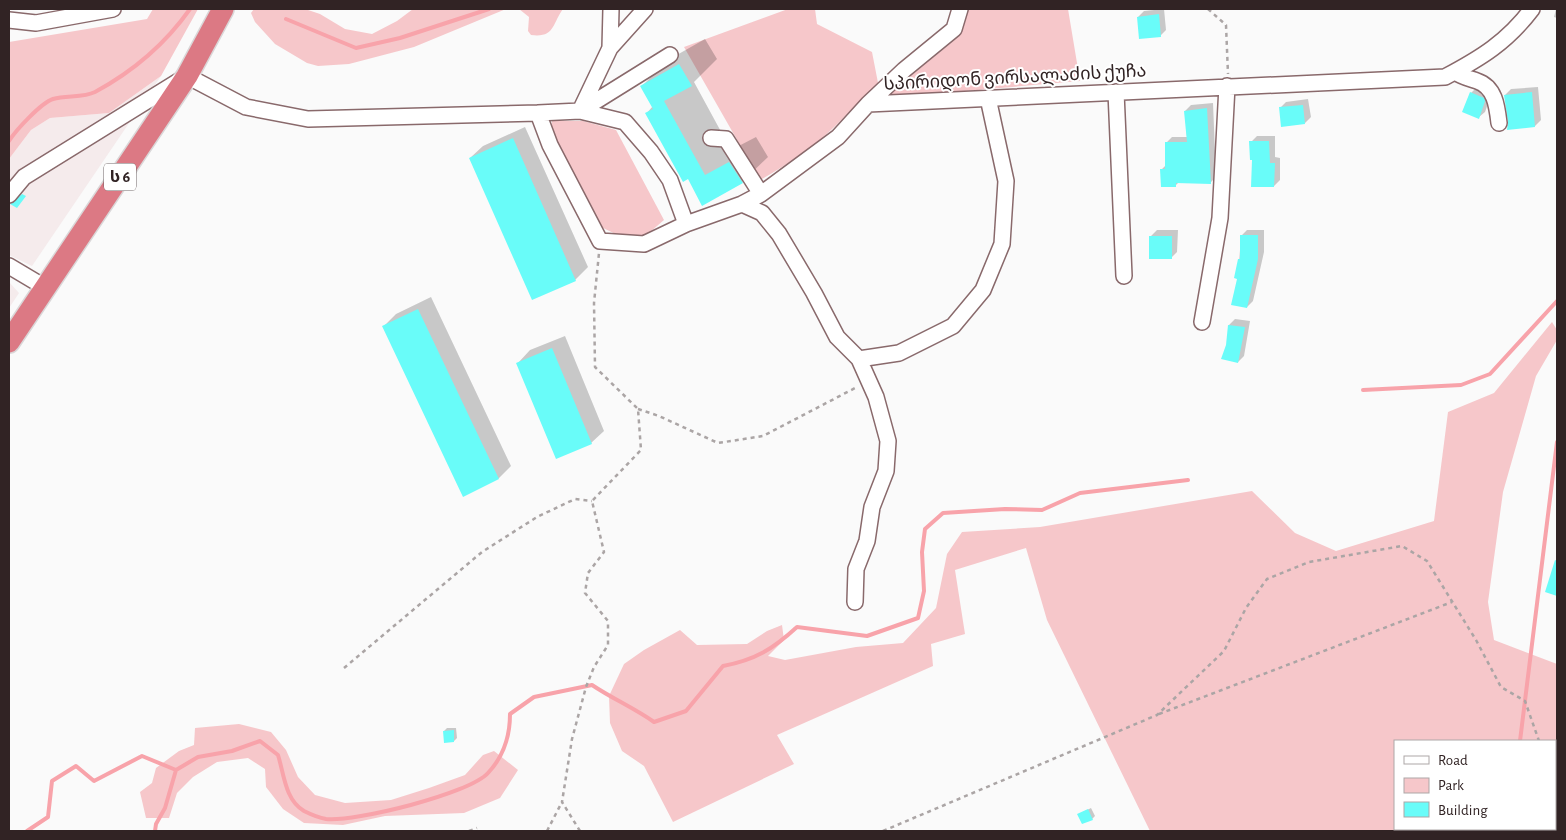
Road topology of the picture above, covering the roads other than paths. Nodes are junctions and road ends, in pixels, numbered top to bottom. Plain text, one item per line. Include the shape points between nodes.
1 (113, 9) edge
2 (223, 9) edge
3 (611, 9) edge
4 (645, 9) edge
5 (960, 9) edge
6 (1532, 9) edge
7 (9, 20) edge
8 (610, 48) junction
9 (670, 55) dead end
10 (1455, 72) junction
11 (187, 76) junction
12 (1227, 86) junction
13 (1116, 92) junction
14 (988, 98) junction
15 (868, 104) junction
16 (580, 111) junction
17 (538, 113) junction
18 (1499, 123) dead end
19 (711, 138) dead end
20 (761, 194) junction
21 (9, 195) edge
22 (742, 204) junction
23 (686, 224) junction
24 (9, 266) edge
25 (1124, 276) dead end
26 (46, 288) junction
27 (1202, 322) dead end
28 (9, 342) edge
29 (859, 359) junction
30 (855, 602) dead end

1 - 7 street via 36,24
2 - 11 highway, ს 6
3 - 8 street
4 - 8 street
5 - 15 street via 954,29
6 - 10 street, სპირიდონ ვირსალაძის ქუჩა via 1516,30 1478,60
8 - 16 street
9 - 16 street
10 - 12 street, სპირიდონ ვირსალაძის ქუჩა via 1445,77
10 - 18 street via 1491,90 1497,104
11 - 17 street via 246,107 308,119
11 - 21 street via 24,177
11 - 26 highway, ს 6
12 - 13 street, სპირიდონ ვირსალაძის ქუჩა
12 - 27 street via 1220,218
13 - 14 street, სპირიდონ ვირსალაძის ქუჩა
13 - 25 street
14 - 15 street, სპირიდონ ვირსალაძის ქუჩა
14 - 29 street via 1006,181 1002,244 983,290 953,326 899,354
15 - 20 street, სპირიდონ ვირსალაძის ქუჩა via 838,137
16 - 17 street
16 - 23 street via 625,122 670,180
17 - 23 street, სპირიდონ ვირსალაძის ქუჩა via 550,145 600,241 644,244
19 - 20 street via 726,139
20 - 22 street, სპირიდონ ვირსალაძის ქუჩა
22 - 23 street, სპირიდონ ვირსალაძის ქუჩა
22 - 29 street via 762,213 779,234 837,337
24 - 26 street
26 - 28 highway, ს 6
29 - 30 street via 876,397 888,441 886,471 872,507 867,541 856,569

